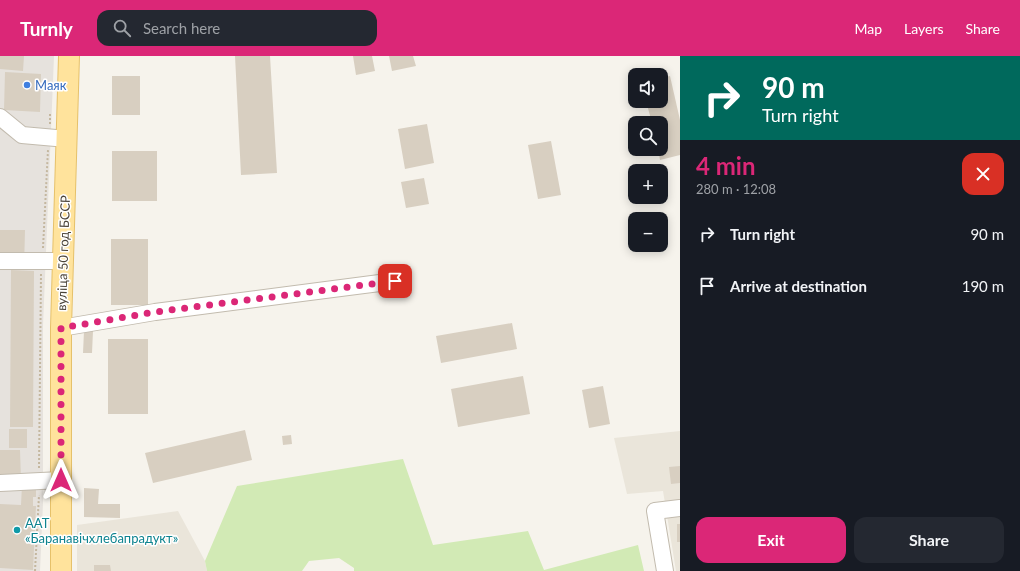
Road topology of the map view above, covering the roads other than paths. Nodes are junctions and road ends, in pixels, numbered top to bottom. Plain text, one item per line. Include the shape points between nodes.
1 (69, 56) edge
2 (0, 117) edge
3 (67, 140) junction
4 (0, 260) edge
5 (63, 261) junction
6 (395, 281) dead end
7 (61, 328) junction
8 (61, 480) junction
9 (0, 483) edge
10 (680, 508) edge
11 (61, 571) edge
12 (665, 571) edge

1 - 3 main road, вуліца 50 год БССР
2 - 3 street via 22,135
3 - 5 main road, вуліца 50 год БССР
4 - 5 street
5 - 7 main road, вуліца 50 год БССР
6 - 7 street via 155,312
7 - 8 main road, вуліца 50 год БССР
8 - 9 street
8 - 11 main road, вуліца 50 год БССР
10 - 12 street via 655,510

